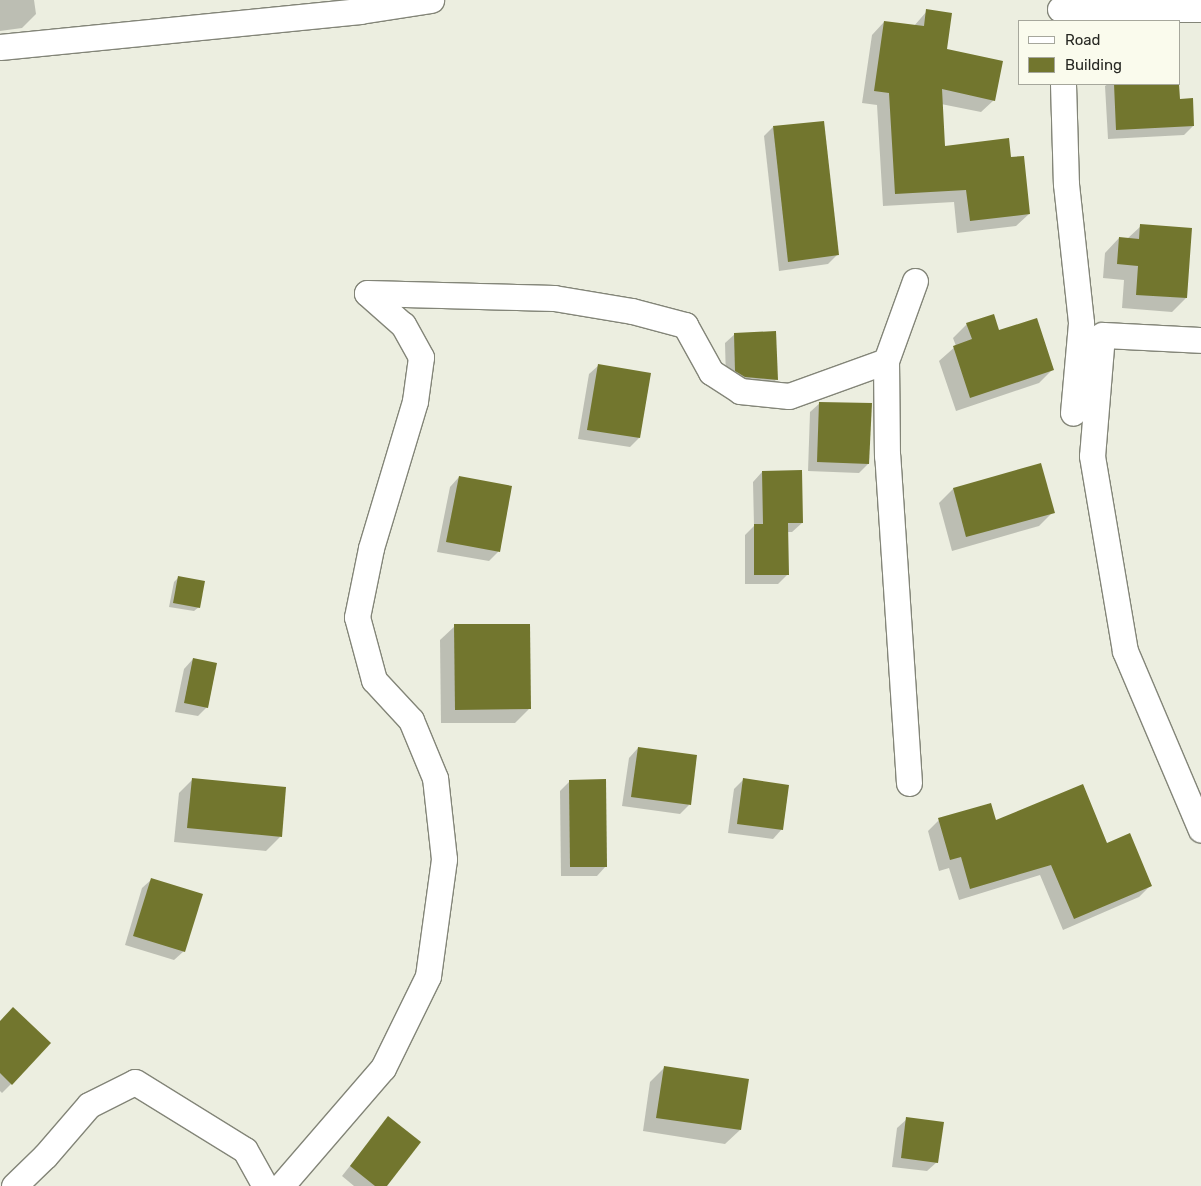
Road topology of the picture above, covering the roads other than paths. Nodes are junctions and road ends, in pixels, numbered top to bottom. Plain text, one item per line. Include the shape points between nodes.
1 (431, 0) edge
2 (1201, 9) edge
3 (1060, 10) edge
4 (0, 47) edge
5 (1063, 85) edge
6 (915, 281) dead end
7 (1201, 340) edge
8 (886, 361) junction
9 (1073, 413) dead end
10 (909, 783) dead end
11 (1201, 830) edge
12 (14, 1186) edge
13 (265, 1186) edge
14 (281, 1186) edge

1 - 4 street via 360,11
2 - 3 street
5 - 9 street via 1066,184 1081,323
6 - 8 street
7 - 11 street via 1102,335 1092,456 1125,651
8 - 10 street via 887,456
8 - 14 street via 789,396 740,391 711,372 685,325 632,310 554,298 367,293 402,325 422,357 415,401 371,548 357,618 374,680 411,720 435,778 444,859 428,976 383,1068
12 - 13 street via 89,1105 135,1082 245,1150

